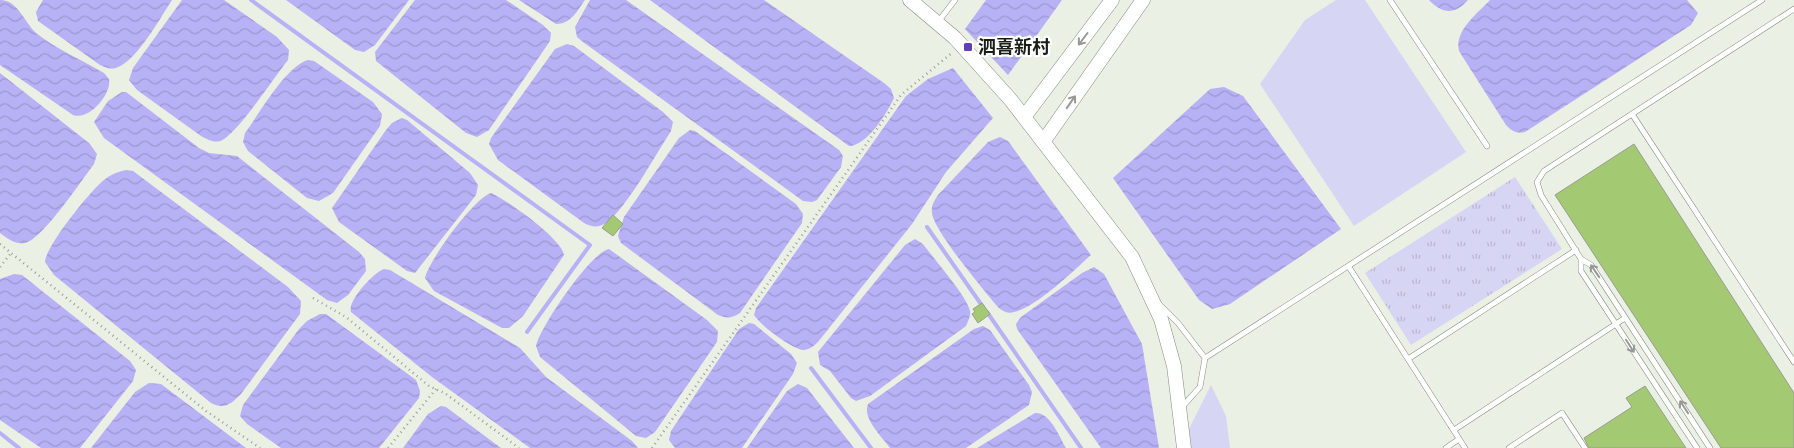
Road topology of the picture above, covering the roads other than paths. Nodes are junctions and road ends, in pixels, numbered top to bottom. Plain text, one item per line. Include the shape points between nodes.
1 (910, 0) edge
2 (955, 0) edge
3 (1112, 0) edge
4 (1143, 0) edge
5 (1390, 0) edge
6 (1762, 0) edge
7 (1794, 8) edge
8 (938, 22) junction
9 (1632, 114) junction
10 (1024, 117) junction
11 (1043, 142) junction
12 (1487, 146) dead end
13 (1576, 250) junction
14 (1581, 259) junction
15 (1349, 267) junction
16 (1149, 294) junction
17 (1625, 318) junction
18 (1616, 324) junction
19 (1205, 358) junction
20 (1408, 359) junction
21 (1794, 362) edge
22 (1180, 409) junction
23 (1454, 430) junction
24 (1459, 439) junction
25 (1184, 448) edge
26 (1446, 448) edge
27 (1465, 448) edge
28 (1509, 448) edge
29 (1585, 448) edge
30 (1697, 448) edge
31 (1710, 448) edge

1 - 8 street
2 - 8 lane
3 -> 10 street
11 -> 4 street
5 - 12 lane
6 - 15 lane
7 - 9 lane
8 - 10 street
9 - 13 lane via 1540,176 1538,189
9 - 21 lane
10 - 11 street
11 - 16 street via 1132,257
13 - 14 lane
13 - 20 lane
17 -> 14 lane via 1591,265
14 - 18 lane via 1581,271
15 - 19 lane
15 - 20 lane
16 - 19 lane via 1178,323
16 - 22 street via 1162,319 1174,366
17 - 18 lane
31 -> 17 lane
18 - 23 lane
18 -> 30 lane
19 - 22 lane via 1200,387
20 - 23 lane
22 - 25 street
23 - 24 lane
24 - 26 lane
24 - 27 lane
28 - 29 lane via 1562,413

